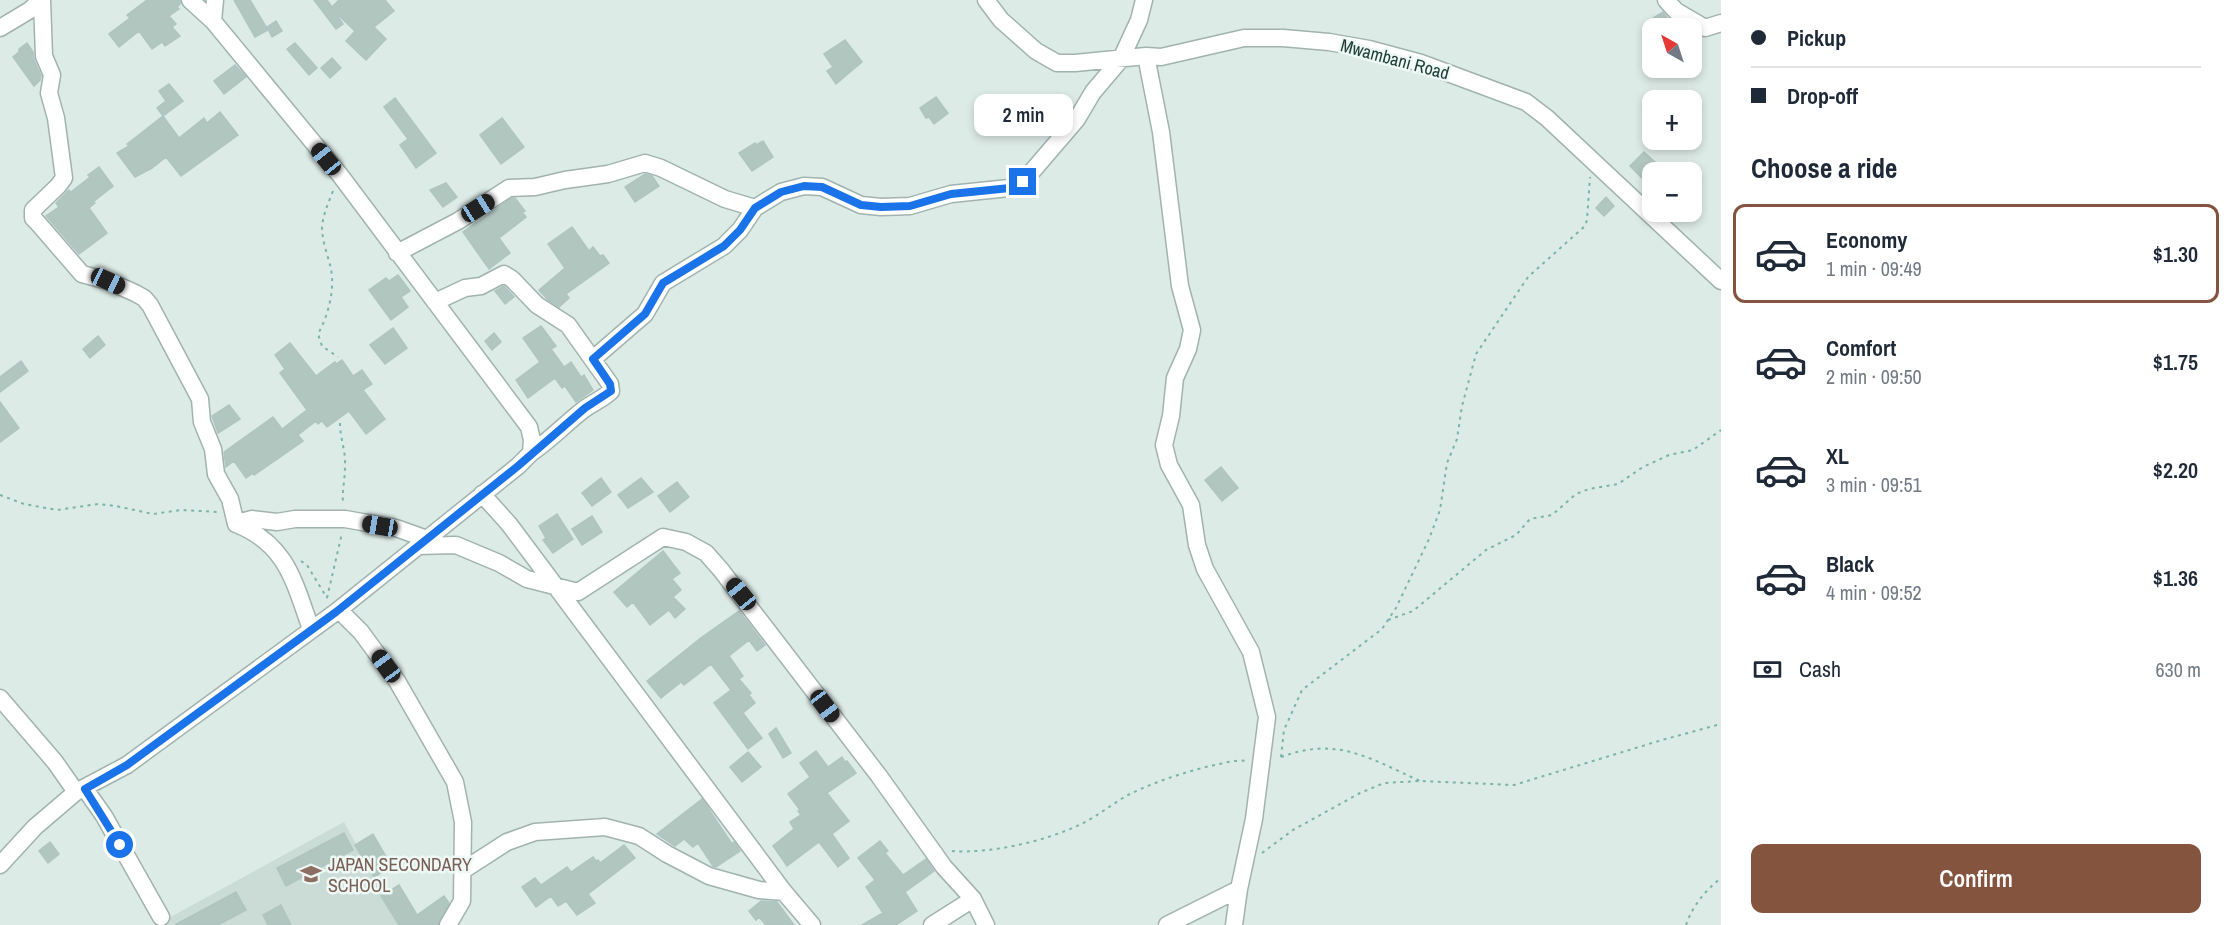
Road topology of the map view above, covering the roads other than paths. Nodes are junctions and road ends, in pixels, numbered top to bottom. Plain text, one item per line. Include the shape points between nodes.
1 (42, 0) edge
2 (190, 0) edge
3 (215, 0) edge
4 (1144, 0) edge
5 (1666, 0) edge
6 (985, 1) edge
7 (213, 21) junction
8 (1721, 23) edge
9 (0, 28) edge
10 (1146, 56) junction
11 (1121, 59) junction
12 (755, 208) junction
13 (398, 253) junction
14 (1721, 281) edge
15 (435, 302) junction
16 (593, 359) junction
17 (531, 453) junction
18 (482, 494) junction
19 (236, 524) junction
20 (422, 543) junction
21 (555, 588) junction
22 (339, 610) junction
23 (311, 629) junction
24 (0, 698) edge
25 (81, 790) junction
26 (0, 865) edge
27 (462, 871) junction
28 (1239, 889) junction
29 (784, 892) junction
30 (973, 899) junction
31 (161, 916) dead end
32 (448, 925) edge
33 (812, 925) edge
34 (932, 925) edge
35 (986, 925) edge
36 (1167, 925) edge
37 (1234, 925) edge

1 - 9 street
1 - 19 street via 44,56 52,75 50,93 64,178 33,210 33,218 82,274 135,293 150,305 200,399 216,474 230,499
2 - 7 street
3 - 7 street
4 - 11 street
5 - 8 street via 1676,11 1705,28
6 - 11 street, Mwambani Road via 1036,51 1057,63
7 - 13 street via 340,175
10 - 11 street, Mwambani Road
10 - 14 street, Mwambani Road via 1161,57 1244,38 1329,42 1421,63 1526,102
10 - 28 street via 1161,132 1180,286 1192,330 1174,378 1164,446 1169,465 1191,505 1205,569 1251,652 1267,717 1263,764
11 - 12 street via 1023,182 1010,188 951,194 910,206 881,207 861,205 822,187 804,186 781,192
12 - 13 street via 725,199 645,163 608,174 508,188 459,221
12 - 16 street via 724,246 663,283 645,314
13 - 15 street
15 - 16 street via 504,274 537,305 568,325
15 - 17 street via 529,427
16 - 17 street via 611,391
17 - 18 street
18 - 20 street
18 - 21 street
19 - 20 street via 252,519 345,519 396,528
19 - 23 street via 278,550
20 - 21 street via 456,545
20 - 22 street
21 - 29 street
21 - 30 street via 578,592 663,537 686,542 706,553 879,776 944,867
22 - 23 street
22 - 27 street via 361,632 397,681 455,782 463,822
23 - 25 street via 127,765
24 - 25 street
25 - 26 street via 35,827
25 - 31 street via 104,816
27 - 29 street via 507,842 535,832 605,827 639,836 709,876 759,890
27 - 32 street via 462,901
28 - 36 street
28 - 37 street
29 - 33 street
30 - 34 street
30 - 35 street

